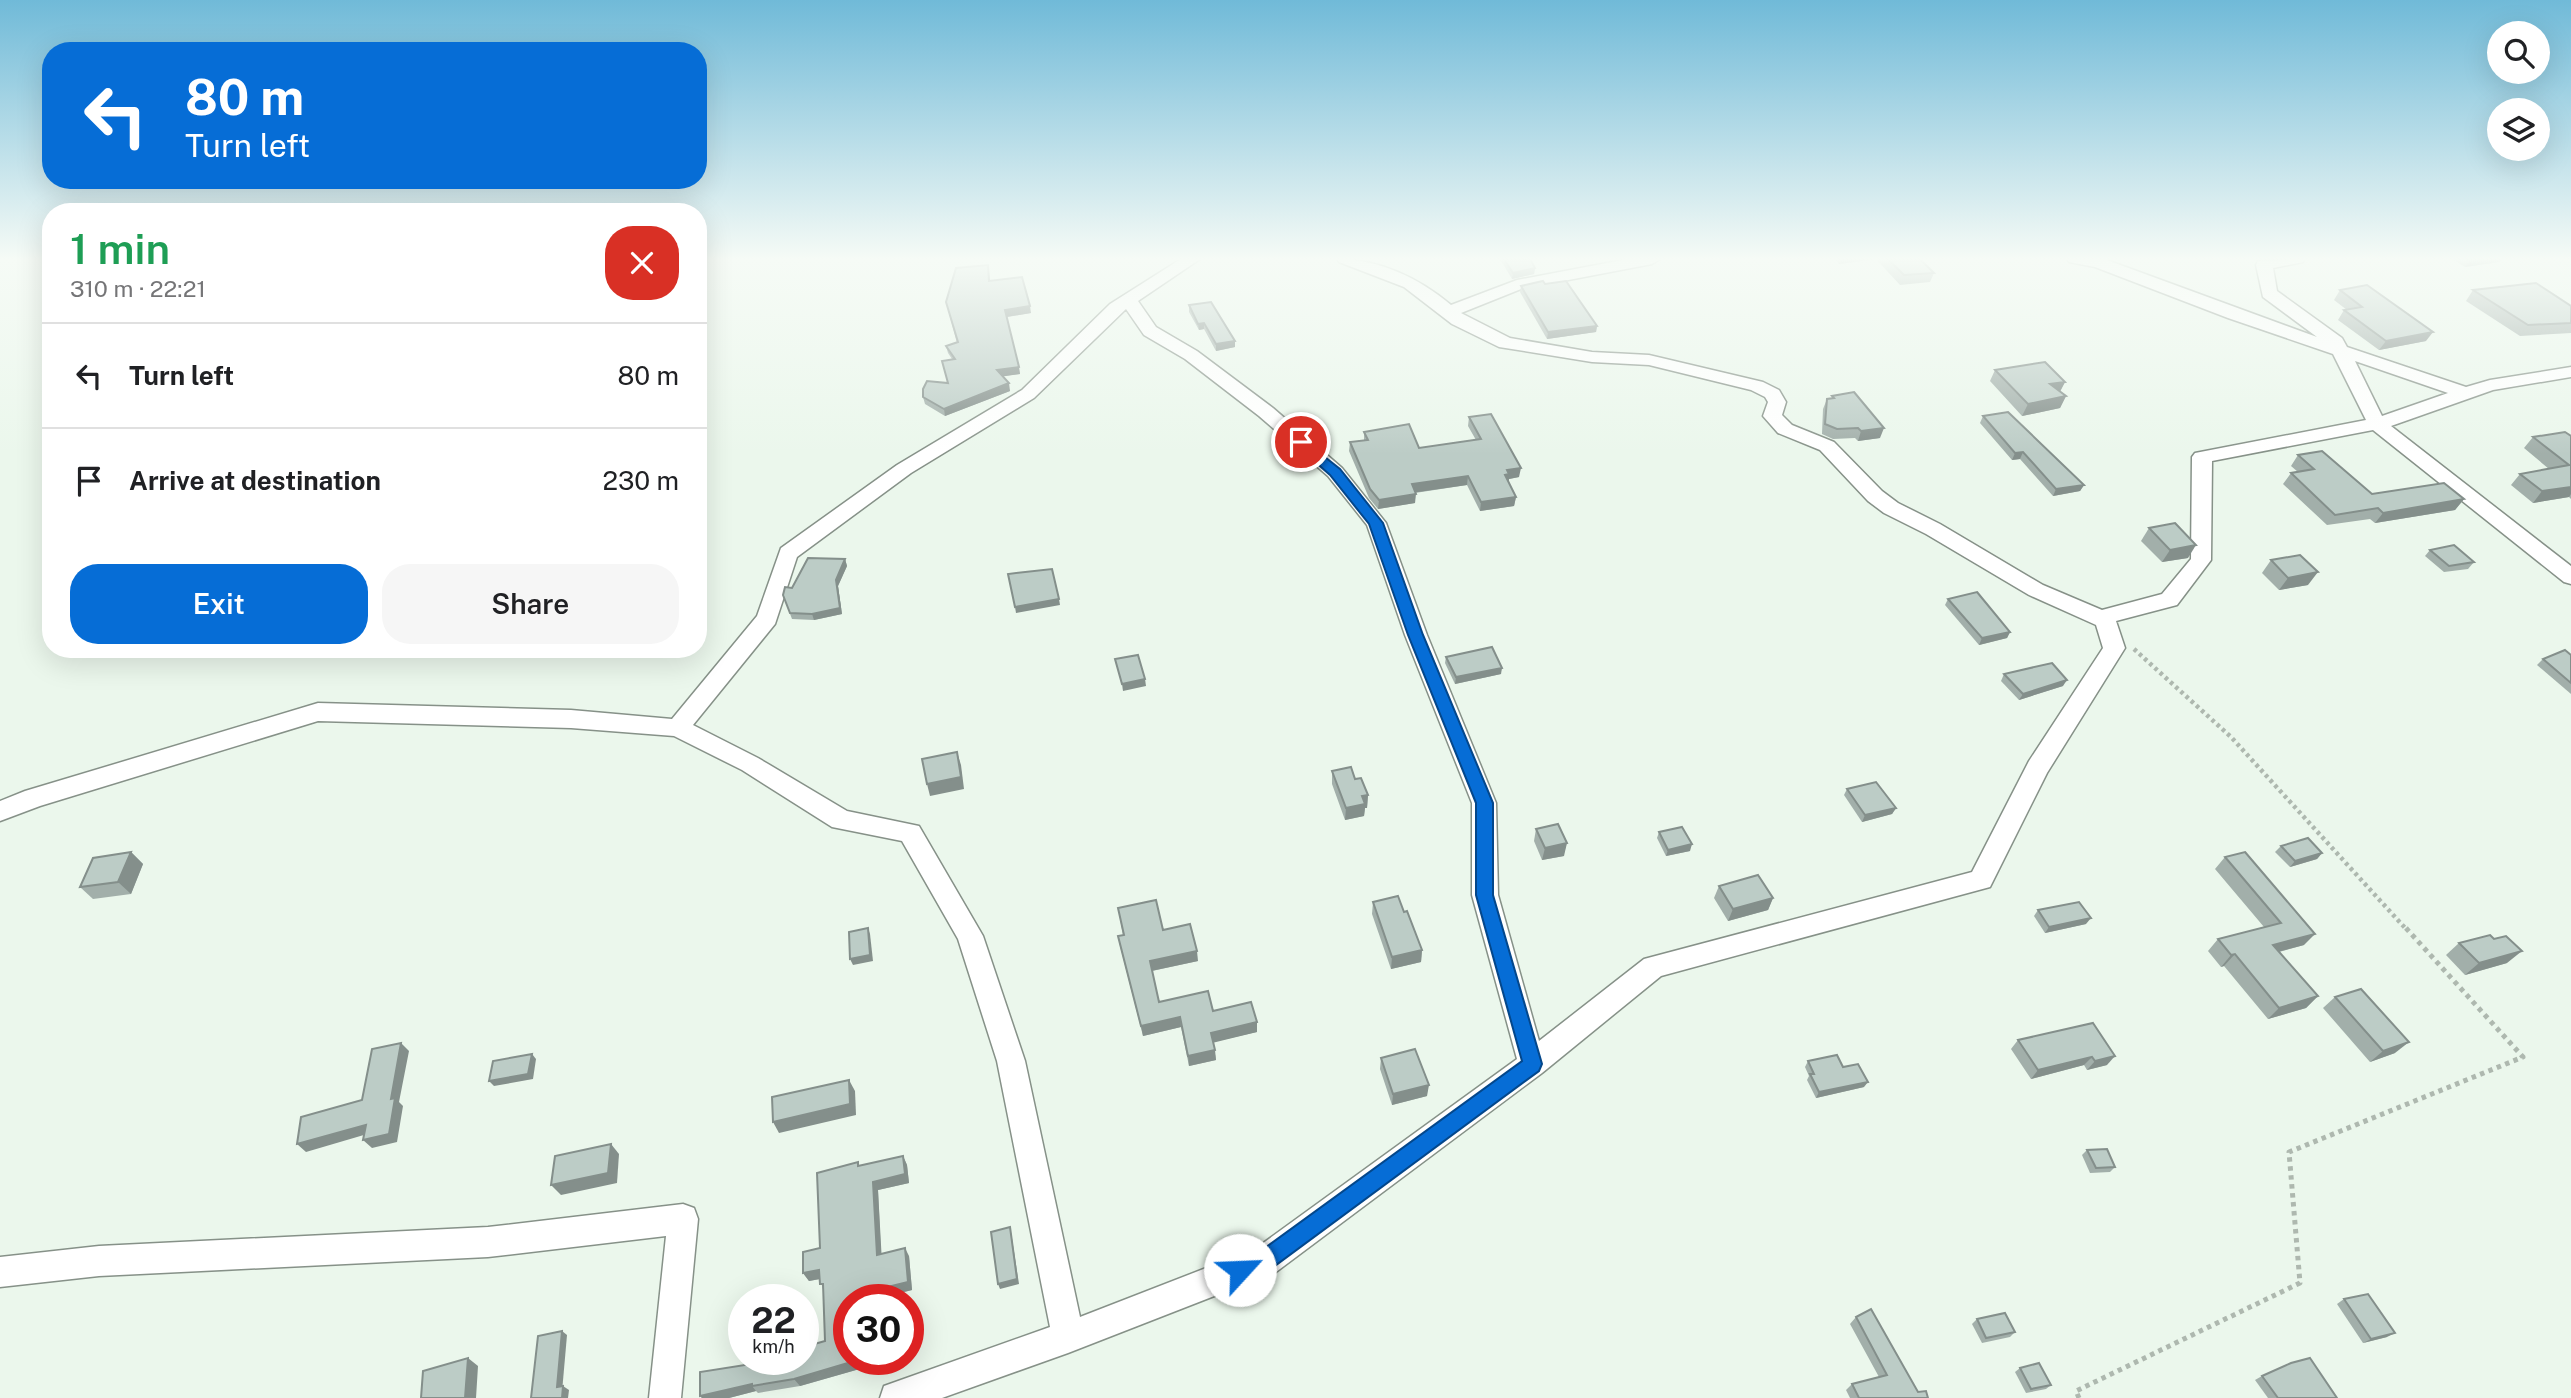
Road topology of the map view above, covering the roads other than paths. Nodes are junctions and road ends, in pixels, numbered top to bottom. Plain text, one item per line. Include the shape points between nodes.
1 (1099, 324) edge
2 (1145, 324) edge
3 (1467, 324) edge
4 (2268, 324) edge
5 (2312, 324) edge
6 (2341, 351) junction
7 (2571, 372) edge
8 (2465, 393) junction
9 (2377, 424) junction
10 (2571, 577) edge
11 (2107, 625) road end
12 (678, 728) junction
13 (0, 811) edge
14 (1532, 1064) junction
15 (0, 1272) edge
16 (1068, 1337) junction
17 (664, 1398) edge
18 (896, 1398) edge

1 - 12 street via 1028,394 904,469 788,553 767,619
2 - 14 street via 1266,412 1335,472 1376,523 1484,803 1485,895
3 - 9 street via 1506,343 1649,360 1757,386 1773,394 1777,402 1772,416 1784,429 1827,446 1891,508 2036,590 2100,618 2169,600 2201,560 2202,457
4 - 6 street
5 - 6 street
6 - 8 street
6 - 9 street
7 - 8 street
8 - 9 street
9 - 10 street
11 - 14 street via 2114,648 2037,768 1981,880 1653,967
12 - 13 street via 571,719 318,712
12 - 16 street via 750,764 841,820 909,834 970,936 1011,1061
14 - 16 street via 1265,1261
15 - 17 street via 99,1261 488,1242 683,1219
16 - 18 street

